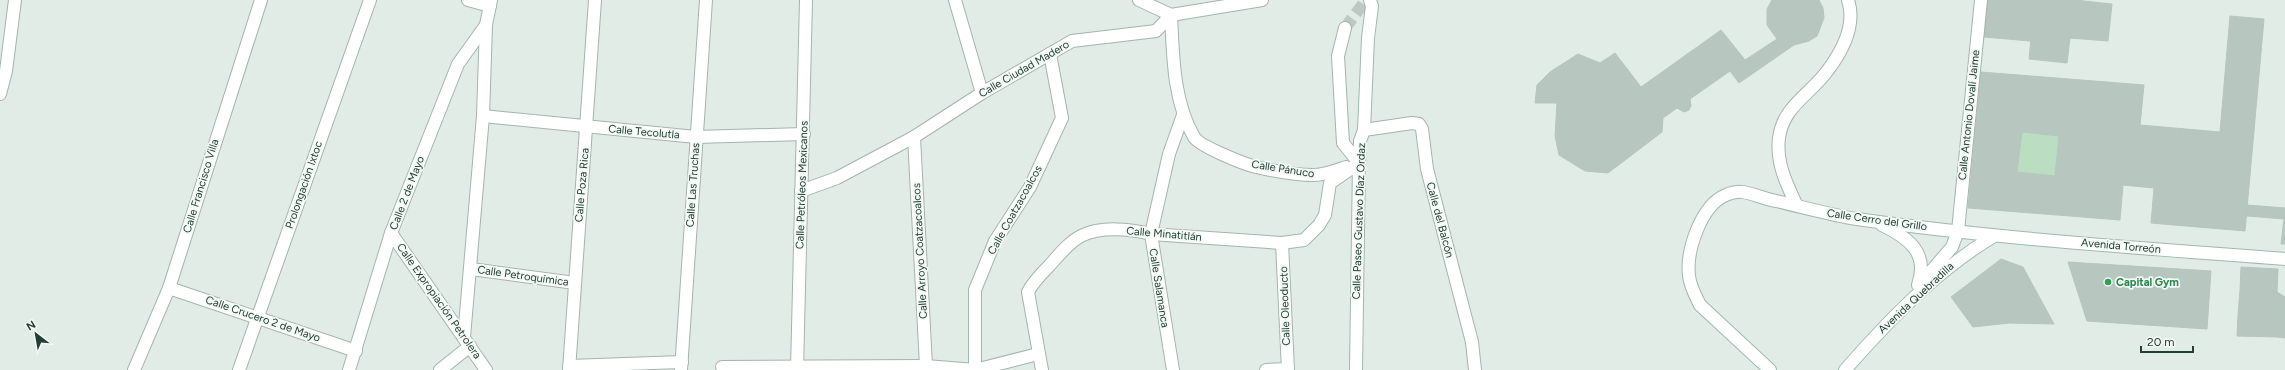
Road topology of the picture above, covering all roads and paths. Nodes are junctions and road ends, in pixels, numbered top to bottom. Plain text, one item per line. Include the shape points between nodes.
1 (15, 0) edge
2 (261, 0) edge
3 (370, 0) edge
4 (468, 0) edge
5 (595, 0) edge
6 (706, 0) edge
7 (806, 0) edge
8 (955, 0) edge
9 (1139, 0) edge
10 (1262, 0) edge
11 (1370, 0) edge
12 (1848, 0) edge
13 (1981, 0) edge
14 (491, 3) edge
15 (1171, 15) junction
16 (486, 25) junction
17 (1345, 28) tunnel mouth
18 (1050, 54) junction
19 (982, 93) junction
20 (0, 94) edge
21 (1183, 114) junction
22 (484, 116) junction
23 (587, 127) junction
24 (1364, 130) junction
25 (804, 134) junction
26 (696, 137) junction
27 (914, 137) junction
28 (1359, 163) junction
29 (801, 191) junction
30 (1796, 204) junction
31 (1873, 221) junction
32 (1958, 231) junction
33 (391, 233) junction
34 (1151, 234) junction
35 (1994, 236) junction
36 (1282, 243) junction
37 (2285, 259) edge
38 (471, 269) junction
39 (575, 283) junction
40 (169, 288) junction
41 (1917, 288) junction
42 (1895, 316) junction
43 (259, 318) junction
44 (467, 341) junction
45 (356, 351) junction
46 (1038, 354) junction
47 (681, 366) edge
48 (926, 366) junction
49 (722, 367) dead end
50 (569, 368) edge
51 (797, 369) edge
52 (134, 370) edge
53 (239, 370) edge
54 (349, 370) edge
55 (440, 370) edge
56 (486, 370) edge
57 (975, 370) edge
58 (1042, 370) edge
59 (1173, 370) edge
60 (1266, 370) edge
61 (1288, 370) edge
62 (1356, 370) edge
63 (1474, 370) edge
64 (1770, 370) edge
65 (1845, 370) edge

1 - 20 street via 6,71
2 - 40 street, Calle Francisco Villa
3 - 43 street, Prolongación Ixtoc via 318,141
4 - 14 street
5 - 23 street, Calle Poza Rica
6 - 26 street, Calle Las Truchas
7 - 25 street, Calle Petróleos Mexicanos
8 - 19 street
9 - 15 street
10 - 15 street
11 - 24 street, Calle Paseo Gustavo Díaz Ordaz via 1372,6
12 - 30 street via 1852,16 1846,39 1828,71 1791,107 1779,137 1780,166
13 - 32 street, Calle Antonio Dovalí Jaime
14 - 16 street, Calle 2 de Mayo
15 - 18 street, Calle Ciudad Madero via 1156,30 1080,39
15 - 21 street, Calle Pánuco via 1176,78
16 - 22 street, Calle 2 de Mayo
16 - 33 street, Calle 2 de Mayo via 458,64
17 - 28 street via 1338,56 1342,143
18 - 19 street, Calle Ciudad Madero
18 - 57 street, Calle Coatzacoalcos via 1062,118 1030,186 995,241 975,290
19 - 27 street, Calle Ciudad Madero
21 - 28 street, Calle Pánuco via 1195,139 1255,167 1312,175 1326,174
21 - 34 street, Calle Salamanca via 1169,154
22 - 23 street, Calle Tecolutla
22 - 38 street, Calle 2 de Mayo
23 - 26 street, Calle Tecolutla
23 - 39 street, Calle Poza Rica
24 - 28 street, Calle Paseo Gustavo Díaz Ordaz
24 - 63 street, Calle del Balcón via 1412,124 1419,124 1422,129 1427,169 1472,342
25 - 26 street, Calle Tecolutla
25 - 29 street, Calle Petróleos Mexicanos
26 - 47 street, Calle Las Truchas
27 - 29 street, Calle Ciudad Madero via 837,178
27 - 48 street, Calle Arroyo Coatzacoalcos
28 - 36 street, Calle Minatitlán via 1330,183 1325,215 1310,236 1304,240
28 - 62 street, Calle Paseo Gustavo Díaz Ordaz
29 - 51 street, Calle Petróleos Mexicanos
30 - 31 street, Calle Cerro del Grillo via 1830,215
30 - 64 street, Calle Cerro del Grillo via 1741,191 1726,195 1714,202 1705,212 1689,262 1693,292 1700,304
31 - 32 street, Calle Cerro del Grillo
31 - 41 street via 1903,235 1915,247 1923,271
32 - 35 street, Avenida Torreón
32 - 41 street, Calle Antonio Dovalí Jaime via 1952,247
33 - 44 street, Calle Expropiación Petrolera
33 - 45 street, Calle 2 de Mayo
34 - 36 street, Calle Minatitlán
34 - 46 street, Calle Minatitlán via 1135,230 1097,231 1080,237 1060,254 1032,284 1028,292
34 - 59 street, Calle Salamanca
35 - 37 street, Avenida Torreón
35 - 42 street, Avenida Quebradilla via 1954,262
36 - 61 street, Calle Oleoducto
38 - 39 street, Calle Petroquímica
38 - 44 street, Calle 2 de Mayo
39 - 50 street, Calle Poza Rica
40 - 43 street, Calle Crucero 2 de Mayo
40 - 52 street, Calle Francisco Villa
41 - 42 street, Calle Antonio Dovalí Jaime
42 - 65 street, Avenida Quebradilla
43 - 45 street, Calle Crucero 2 de Mayo
43 - 53 street, Prolongación Ixtoc
44 - 55 street
44 - 56 street, Calle Expropiación Petrolera
45 - 54 street, Calle 2 de Mayo
46 - 57 street
46 - 58 street, Calle Minatitlán
47 - 50 street
48 - 51 street
48 - 57 street
49 - 51 street
60 - 61 street

